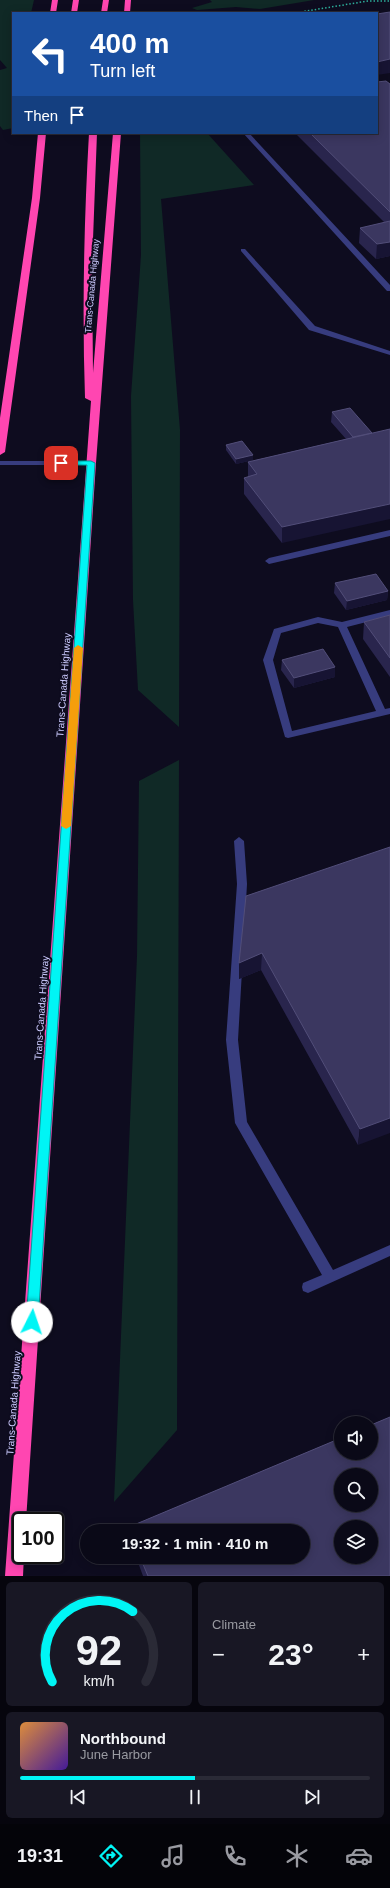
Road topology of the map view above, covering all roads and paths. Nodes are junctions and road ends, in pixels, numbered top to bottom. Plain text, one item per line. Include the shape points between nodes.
1 (55, 0) edge
2 (76, 0) edge
3 (106, 0) edge
4 (128, 0) edge
5 (390, 1) edge
6 (53, 12) edge
7 (74, 12) edge
8 (104, 12) edge
9 (127, 12) edge
10 (300, 12) edge
11 (42, 134) edge
12 (50, 134) edge
13 (94, 134) edge
14 (117, 134) edge
15 (247, 134) edge
16 (36, 198) junction
17 (243, 250) dead end
18 (390, 289) edge
19 (390, 353) edge
20 (93, 442) junction
21 (0, 452) edge
22 (0, 462) edge
23 (91, 463) junction
24 (390, 533) edge
25 (269, 561) dead end
26 (390, 612) edge
27 (342, 625) junction
28 (386, 712) edge
29 (239, 841) dead end
30 (390, 1250) edge
31 (330, 1277) junction
32 (308, 1287) dead end
33 (14, 1576) edge

1 - 6 highway
2 - 7 highway
3 - 8 highway
4 - 9 highway
5 - 10 path via 368,1
11 - 16 highway
12 - 16 highway
13 - 20 highway, Trans-Canada Highway via 86,336
14 - 20 highway, Trans-Canada Highway
15 - 18 lane
16 - 21 highway
17 - 19 lane via 312,328
20 - 23 highway, Trans-Canada Highway
22 - 23 lane
23 - 33 highway, Trans-Canada Highway
24 - 25 lane
26 - 27 lane
27 - 28 lane
27 - 28 lane via 318,620 277,631 268,660 288,734
29 - 31 lane via 242,884 232,1040 241,1123
30 - 31 lane
31 - 32 lane

